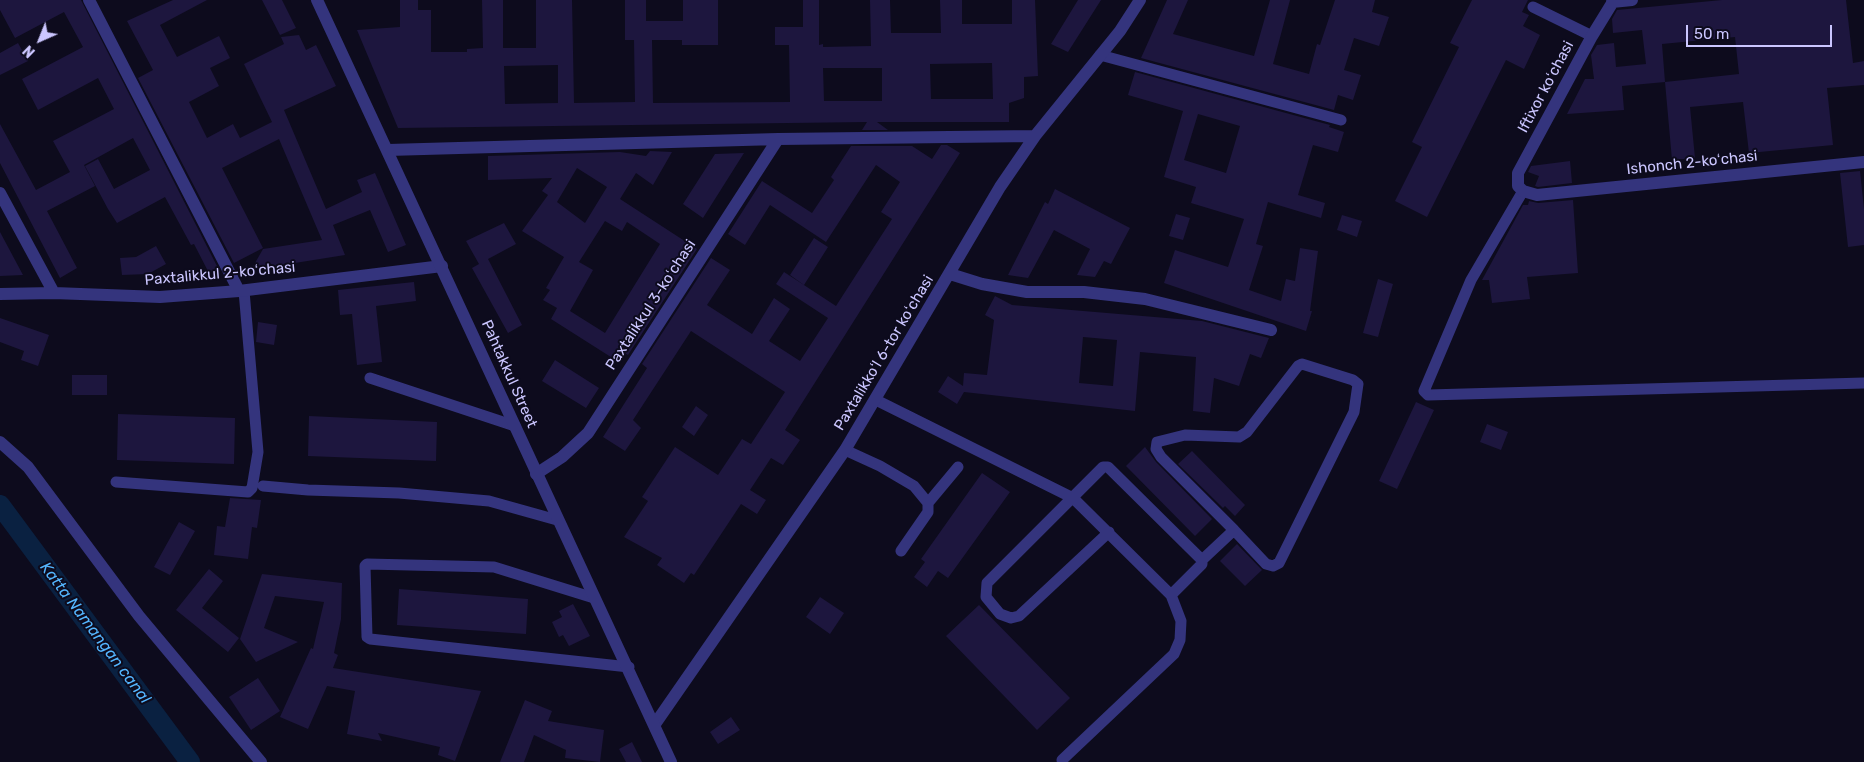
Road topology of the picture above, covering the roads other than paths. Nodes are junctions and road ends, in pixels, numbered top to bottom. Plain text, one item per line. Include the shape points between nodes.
1 (88, 0) edge
2 (317, 0) edge
3 (1140, 0) edge
4 (1632, 0) edge
5 (1613, 1) edge
6 (1533, 7) dead end
7 (1592, 36) junction
8 (1100, 55) junction
9 (1341, 120) dead end
10 (1034, 136) junction
11 (778, 139) junction
12 (388, 150) junction
13 (1864, 162) edge
14 (1523, 191) junction
15 (0, 192) edge
16 (442, 266) junction
17 (950, 274) junction
18 (241, 291) junction
19 (54, 293) junction
20 (0, 294) edge
21 (1271, 330) dead end
22 (370, 378) dead end
23 (1864, 384) edge
24 (876, 400) junction
25 (515, 426) junction
26 (0, 442) edge
27 (845, 450) junction
28 (958, 467) dead end
29 (536, 474) junction
30 (116, 482) dead end
31 (263, 486) dead end
32 (1073, 498) junction
33 (928, 504) junction
34 (558, 520) junction
35 (1234, 530) junction
36 (1109, 532) junction
37 (901, 551) dead end
38 (1202, 560) junction
39 (1171, 595) junction
40 (594, 598) junction
41 (629, 667) junction
42 (655, 724) junction
43 (1062, 760) dead end
44 (261, 762) edge
45 (671, 762) edge

1 - 18 street
2 - 12 street, Pahtakkul Street
3 - 8 street, Paxtalikkoʻl 6-tor koʻchasi via 1120,32
4 - 5 street
5 - 7 street, Iftixor koʻchasi
6 - 7 lane
7 - 14 street, Iftixor koʻchasi via 1518,173 1518,186
8 - 9 lane
8 - 10 street, Paxtalikkoʻl 6-tor koʻchasi
10 - 11 street
10 - 17 street, Paxtalikkoʻl 6-tor koʻchasi via 1000,187
11 - 12 street
11 - 29 street, Paxtalikkul 3-koʻchasi via 588,434
12 - 16 street, Pahtakkul Street
13 - 14 street, Ishonch 2-koʻchasi via 1537,194
14 - 23 lane via 1471,280 1424,391 1428,396
15 - 19 street
16 - 18 street, Paxtalikkul 2-koʻchasi
16 - 25 street, Pahtakkul Street
17 - 21 street via 1027,292 1084,292 1145,299
17 - 24 street, Paxtalikkoʻl 6-tor koʻchasi
18 - 19 street, Paxtalikkul 2-koʻchasi via 160,298
18 - 30 lane via 258,452 252,488 248,492
19 - 20 street, Paxtalikkul 2-koʻchasi
22 - 25 lane
24 - 27 street, Paxtalikkoʻl 6-tor koʻchasi
24 - 32 lane
25 - 29 street, Pahtakkul Street
26 - 44 street via 28,467 139,616
27 - 33 lane via 914,486
27 - 42 street, Paxtalikkoʻl 6-tor koʻchasi
28 - 33 lane
29 - 34 street, Pahtakkul Street
31 - 34 lane via 399,492 489,501
32 - 36 lane
32 - 36 lane via 987,583 986,597 1000,614 1011,618 1019,616
32 - 38 lane via 1103,467 1108,467
33 - 37 lane via 928,512
34 - 40 street, Pahtakkul Street
35 - 35 lane via 1161,457 1156,449 1157,442 1185,435 1239,436 1247,432 1302,364 1358,384 1354,412 1279,563 1273,566 1266,564
35 - 38 lane
36 - 39 lane
38 - 39 lane via 1202,564
39 - 43 lane via 1181,621 1180,640 1174,654
40 - 41 street, Pahtakkul Street
40 - 41 lane via 494,567 365,566 367,637 370,639
41 - 42 street, Pahtakkul Street
42 - 45 street, Pahtakkul Street

